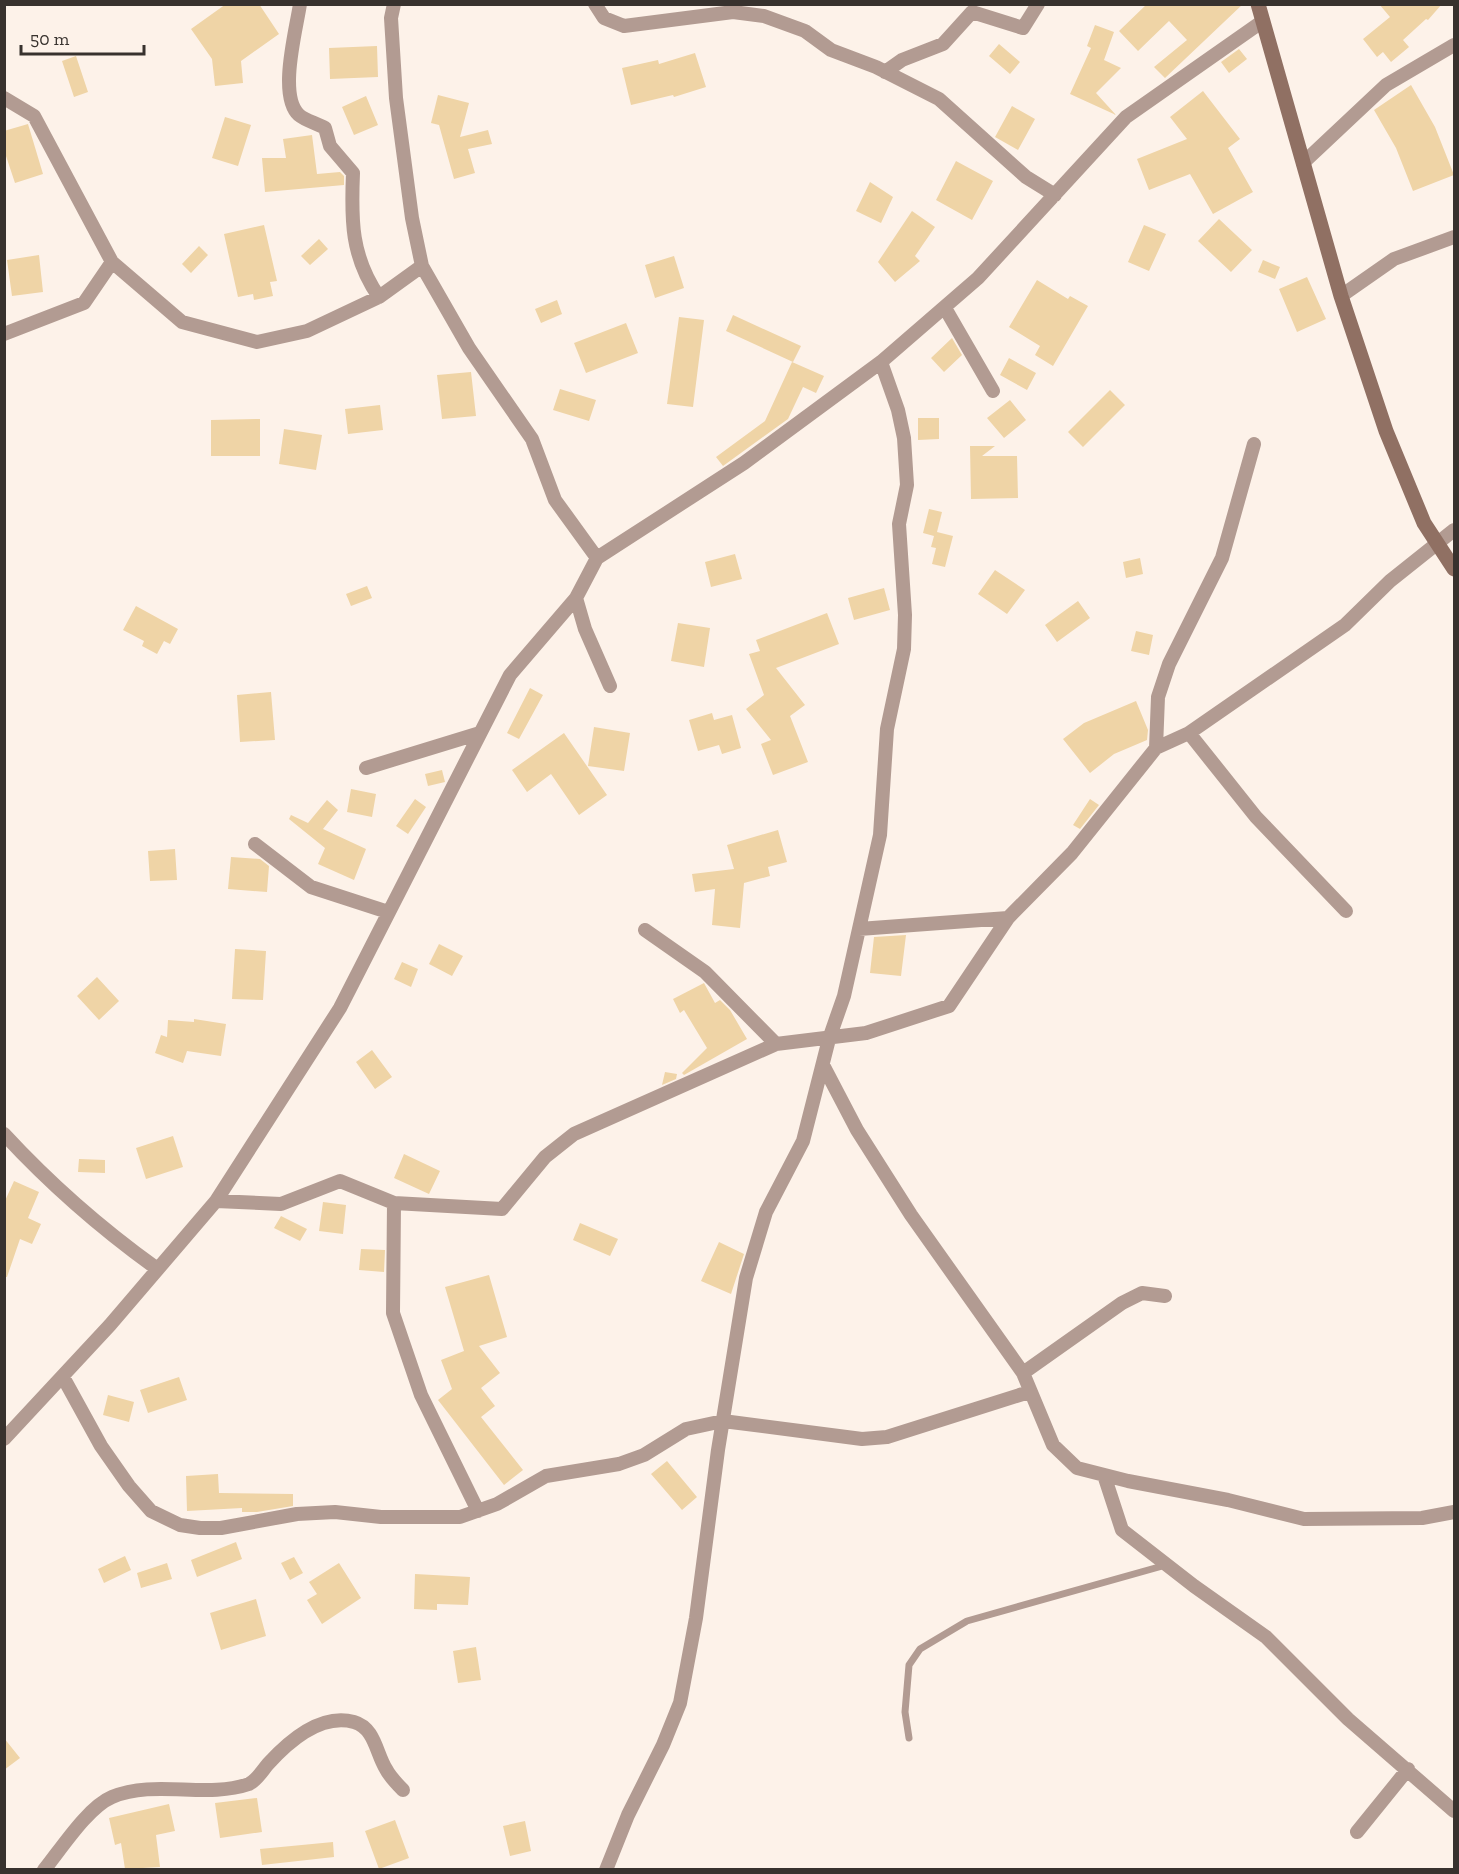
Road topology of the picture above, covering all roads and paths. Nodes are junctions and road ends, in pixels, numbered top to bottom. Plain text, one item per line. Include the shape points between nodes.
1 (300, 4) edge
2 (394, 4) edge
3 (595, 4) edge
4 (1038, 4) edge
5 (1258, 4) edge
6 (1263, 21) junction
7 (1455, 45) edge
8 (885, 72) junction
9 (4, 98) edge
10 (1303, 163) junction
11 (1055, 195) junction
12 (1455, 237) edge
13 (112, 262) junction
14 (422, 266) junction
15 (1341, 296) junction
16 (380, 297) junction
17 (945, 308) junction
18 (4, 334) edge
19 (881, 362) junction
20 (993, 391) dead end
21 (1254, 444) dead end
22 (1455, 530) edge
23 (1437, 544) junction
24 (597, 558) junction
25 (1455, 569) edge
26 (576, 598) junction
27 (610, 686) dead end
28 (480, 733) junction
29 (1188, 734) junction
30 (1155, 748) junction
31 (366, 768) dead end
32 (255, 844) dead end
33 (1346, 911) dead end
34 (388, 912) junction
35 (1008, 918) junction
36 (859, 929) junction
37 (645, 930) dead end
38 (829, 1039) junction
39 (776, 1044) junction
40 (823, 1065) junction
41 (4, 1134) edge
42 (216, 1201) junction
43 (394, 1203) junction
44 (156, 1268) junction
45 (1165, 1296) dead end
46 (1023, 1373) junction
47 (63, 1377) junction
48 (1029, 1392) junction
49 (723, 1421) junction
50 (4, 1439) edge
51 (1104, 1475) junction
52 (478, 1511) junction
53 (1455, 1512) edge
54 (1167, 1565) junction
55 (909, 1738) dead end
56 (1408, 1769) junction
57 (403, 1790) dead end
58 (1455, 1811) edge
59 (1357, 1832) dead end
60 (44, 1869) edge
61 (606, 1869) edge

1 - 16 street via 291,56 289,102 300,116 325,128 330,146 353,173 351,208 357,250 364,275
2 - 14 street via 391,18 396,98
3 - 8 street via 604,18 624,26 733,12 764,16 805,31 831,50
4 - 8 street via 1023,28 972,12 943,44 902,60
5 - 6 main road
6 - 10 main road
6 - 11 street via 1126,117
7 - 10 street via 1386,85
8 - 11 street via 939,99 1026,177
9 - 13 street via 34,116
10 - 15 main road
11 - 17 street
12 - 15 street via 1394,259
13 - 16 street via 182,322 258,342 307,331
13 - 18 street via 84,303
14 - 16 street
14 - 24 street via 469,348 532,439 555,500
15 - 23 main road via 1402,473
17 - 19 street
17 - 20 street
19 - 24 street via 744,463
19 - 36 street via 904,438 907,485 899,524 906,615 904,649 887,729 880,835
21 - 30 street via 1222,558 1169,664 1158,697
22 - 23 street
23 - 25 main road
23 - 29 street via 1390,581 1345,625
24 - 26 street
26 - 27 street
26 - 28 street via 510,675
28 - 31 street
28 - 34 street
29 - 30 street
29 - 33 street via 1256,817
30 - 35 street via 1072,853
32 - 34 street via 311,887
34 - 42 street via 340,1008
35 - 36 street
35 - 38 street via 949,1006 866,1034
36 - 38 street
37 - 39 street via 705,972
38 - 39 street
38 - 40 street
39 - 43 street via 574,1134 545,1157 502,1209
40 - 46 street via 857,1130 911,1215
40 - 49 street via 803,1141 766,1212 746,1278
41 - 44 street via 66,1198
42 - 43 street via 281,1204 340,1181
42 - 44 street
43 - 52 street via 393,1314 421,1395
44 - 47 street
45 - 46 street via 1142,1293 1122,1303
46 - 48 street
47 - 50 street
47 - 52 street via 101,1446 129,1486 151,1511 180,1525 221,1528 297,1514 335,1512 381,1517 460,1517
48 - 49 street via 887,1437 862,1438
48 - 51 street via 1053,1445 1077,1468
49 - 52 street via 686,1429 644,1455 619,1464 546,1476
49 - 61 street via 696,1618 680,1703
51 - 53 street via 1304,1519 1422,1518
51 - 54 street via 1122,1530
54 - 55 lane via 968,1621 920,1649 909,1665 905,1712
54 - 56 street via 1266,1637 1348,1719
56 - 58 street
56 - 59 street
57 - 60 street via 387,1772 365,1727 346,1720 322,1725 281,1749 250,1784 137,1791 110,1797 90,1814

